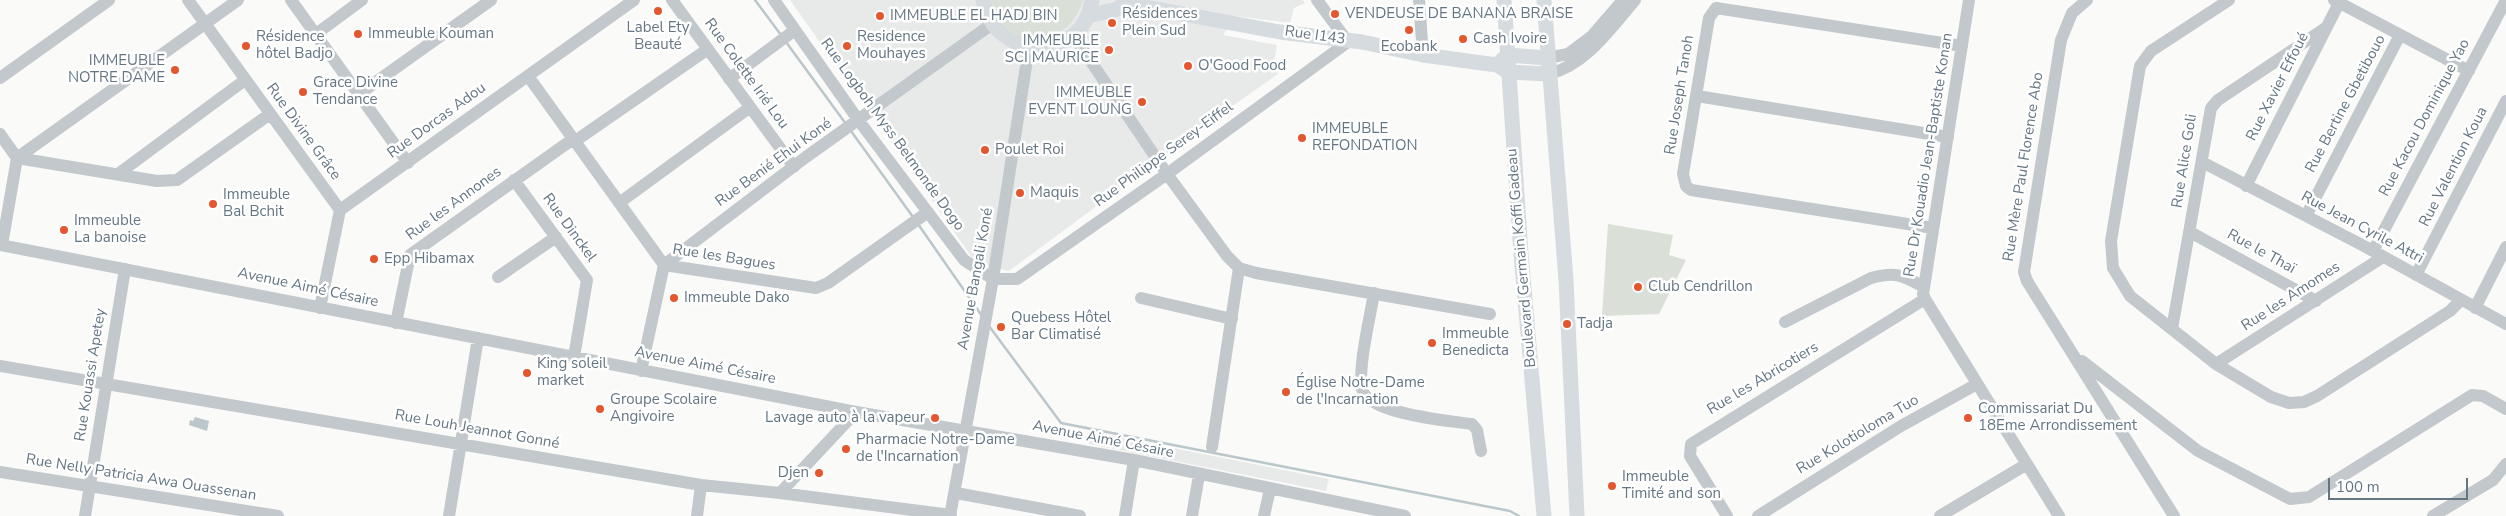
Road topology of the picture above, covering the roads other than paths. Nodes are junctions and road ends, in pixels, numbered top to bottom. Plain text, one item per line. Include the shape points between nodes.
1 (109, 0) edge
2 (188, 0) edge
3 (238, 0) edge
4 (291, 0) edge
5 (362, 0) edge
6 (491, 0) edge
7 (634, 0) edge
8 (672, 0) edge
9 (774, 0) edge
10 (983, 0) edge
11 (1092, 0) edge
12 (1316, 0) edge
13 (1419, 0) edge
14 (1504, 0) edge
15 (1544, 0) edge
16 (1623, 0) edge
17 (1635, 0) edge
18 (1969, 0) edge
19 (2087, 0) edge
20 (2229, 0) edge
21 (2506, 0) edge
22 (2337, 1) edge
23 (1129, 2) edge
24 (1171, 6) edge
25 (1088, 16) junction
26 (206, 24) junction
27 (992, 24) junction
28 (2327, 27) junction
29 (795, 30) junction
30 (316, 34) junction
31 (1073, 35) junction
32 (2400, 35) junction
33 (1348, 42) junction
34 (1962, 46) junction
35 (1028, 47) junction
36 (708, 49) junction
37 (1423, 55) junction
38 (1547, 58) junction
39 (1504, 64) junction
40 (1555, 71) junction
41 (2469, 71) junction
42 (528, 76) junction
43 (0, 78) edge
44 (729, 79) junction
45 (245, 80) junction
46 (360, 94) junction
47 (1697, 96) junction
48 (2506, 102) edge
49 (749, 108) junction
50 (270, 114) junction
51 (859, 121) junction
52 (0, 134) edge
53 (1948, 136) junction
54 (577, 138) junction
55 (17, 158) junction
56 (2202, 162) junction
57 (408, 163) junction
58 (794, 167) junction
59 (118, 174) junction
60 (1167, 174) junction
61 (514, 180) junction
62 (2246, 186) junction
63 (619, 204) junction
64 (340, 210) junction
65 (928, 212) junction
66 (2306, 216) junction
67 (1933, 228) junction
68 (2190, 232) junction
69 (556, 237) junction
70 (1, 245) edge
71 (2506, 247) edge
72 (2378, 254) junction
73 (664, 265) junction
74 (1239, 268) junction
75 (125, 269) junction
76 (2416, 275) junction
77 (498, 278) dead end
78 (993, 279) junction
79 (1374, 293) junction
80 (1924, 293) junction
81 (1141, 298) dead end
82 (2462, 300) junction
83 (2316, 301) junction
84 (320, 308) junction
85 (2475, 308) junction
86 (1490, 314) dead end
87 (1232, 319) junction
88 (1785, 322) dead end
89 (396, 323) junction
90 (2506, 324) edge
91 (2172, 329) junction
92 (478, 338) junction
93 (574, 357) junction
94 (2076, 357) junction
95 (2216, 364) junction
96 (0, 366) edge
97 (641, 371) junction
98 (106, 383) junction
99 (1977, 384) junction
100 (2506, 409) edge
101 (856, 412) junction
102 (966, 432) junction
103 (460, 443) junction
104 (1212, 447) dead end
105 (1481, 451) dead end
106 (1134, 460) junction
107 (2027, 464) junction
108 (2506, 464) edge
109 (0, 472) edge
110 (1199, 474) junction
111 (701, 485) junction
112 (90, 486) junction
113 (1270, 490) junction
114 (780, 492) junction
115 (956, 493) junction
116 (1376, 513) edge
117 (85, 516) edge
118 (278, 516) edge
119 (449, 516) edge
120 (697, 516) edge
121 (951, 516) edge
122 (1080, 516) edge
123 (1124, 516) edge
124 (1192, 516) edge
125 (1264, 516) edge
126 (1405, 516) edge
127 (1544, 516) edge
128 (1577, 516) edge
129 (1727, 516) edge
130 (1758, 516) edge
131 (1940, 516) edge
132 (2059, 516) edge
133 (2174, 516) edge
134 (2433, 516) edge

1 - 43 street
2 - 26 street, Rue Divine Grâce
3 - 26 street
4 - 30 street
5 - 30 street
6 - 46 street
7 - 42 street, Rue Dorcas Adou
8 - 36 street, Rue Colette Irié Lou
9 - 29 street, Rue Logboh Myss Belmonde Dogo
10 - 27 main road
11 - 25 main road
12 - 33 street
13 - 37 street
14 - 39 main road, Boulevard Germain Koffi Gadeau
15 - 38 main road
16 - 38 street via 1592,36 1568,54
17 - 40 street via 1578,61
18 - 34 street, Rue Dr Kouadio Jean-Baptiste Konan
19 - 94 street, Rue Mère Paul Florence Abo via 2072,13 2061,40 2024,272
20 - 91 street via 2146,56 2138,75 2110,256 2113,268 2130,296
21 - 41 street, Rue Kacou Dominique Yao
22 - 28 street, Rue Xavier Effoué
22 - 32 street
23 - 24 main road, Rue I143
23 - 25 main road, Rue I143
24 - 33 main road, Rue I143
25 - 31 main road
26 - 45 street, Rue Divine Grâce
26 - 55 street
27 - 35 main road via 1005,37
27 - 51 street, Rue Benié Ehui Koné
28 - 56 street, Rue Alice Goli via 2213,104 2208,116
28 - 62 street, Rue Xavier Effoué
29 - 44 street
29 - 51 street, Rue Logboh Myss Belmonde Dogo
30 - 46 street
31 - 35 main road via 1053,46
31 - 60 street
32 - 41 street
32 - 66 street, Rue Bertine Gbetibouo
33 - 37 main road, Rue I143 via 1367,49
33 - 60 street, Rue Philippe Serey-Eiffel
34 - 47 street, Rue Joseph Tanoh via 1716,8 1709,18
34 - 53 street, Rue Dr Kouadio Jean-Baptiste Konan
35 - 78 street, Avenue Bangali Koné
36 - 44 street, Rue Colette Irié Lou
36 - 54 street, Rue les Annones
37 - 39 main road, Rue I143
38 - 39 main road
38 - 40 main road
39 - 40 main road
39 - 127 main road, Boulevard Germain Koffi Gadeau
40 - 128 main road
41 - 72 street, Rue Kacou Dominique Yao
42 - 54 street, Rue les Bagues
42 - 57 street, Rue Dorcas Adou
44 - 49 street, Rue Colette Irié Lou
45 - 50 street, Rue Divine Grâce
45 - 59 street
46 - 57 street
47 - 53 street
47 - 67 street, Rue Joseph Tanoh via 1683,174 1686,186 1691,190
48 - 76 street, Rue Valention Koua
49 - 58 street, Rue Colette Irié Lou
49 - 63 street
50 - 59 street via 177,180 156,181
50 - 64 street, Rue Divine Grâce
51 - 58 street, Rue Benié Ehui Koné
51 - 65 street, Rue Logboh Myss Belmonde Dogo
52 - 55 street
53 - 67 street, Rue Dr Kouadio Jean-Baptiste Konan
54 - 61 street, Rue les Annones
54 - 63 street, Rue les Bagues
55 - 59 street
55 - 70 street
56 - 62 street, Rue Jean Cyrile Attri
56 - 68 street, Rue Alice Goli
57 - 64 street, Rue Dorcas Adou
58 - 73 street, Rue Benié Ehui Koné
60 - 74 street
60 - 78 street, Rue Philippe Serey-Eiffel via 1017,279
61 - 69 street, Rue Dinckel
61 - 89 street, Rue les Annones via 410,256
62 - 66 street, Rue Jean Cyrile Attri
63 - 73 street, Rue les Bagues
64 - 84 street
65 - 73 street, Rue les Bagues via 828,283 816,288
65 - 78 street, Rue Logboh Myss Belmonde Dogo via 964,260
66 - 72 street, Rue Jean Cyrile Attri
67 - 80 street, Rue Dr Kouadio Jean-Baptiste Konan
68 - 83 street, Rue le Thaï
68 - 91 street, Rue Alice Goli
69 - 77 street
69 - 93 street, Rue Dinckel via 587,280
70 - 75 street, Avenue Aimé Césaire
71 - 85 street
72 - 76 street, Rue Jean Cyrile Attri
72 - 83 street, Rue les Amomes
73 - 97 street
74 - 79 street
74 - 87 street
75 - 84 street, Avenue Aimé Césaire
75 - 98 street, Rue Kouassi Apetey
76 - 82 street, Rue Jean Cyrile Attri
78 - 102 street, Avenue Bangali Koné
79 - 86 street
79 - 105 street via 1363,370 1362,389 1365,395 1379,406 1394,411 1472,424 1477,430
80 - 88 street via 1902,275 1884,274 1870,278
80 - 99 street, Rue Dr Kouadio Jean-Baptiste Konan
80 - 129 street, Rue les Abricotiers via 1691,444 1690,456
81 - 87 street
82 - 85 street, Rue Jean Cyrile Attri
82 - 95 street via 2450,311 2304,402 2289,403 2271,397
83 - 95 street, Rue les Amomes
84 - 89 street, Avenue Aimé Césaire
85 - 90 street, Rue Jean Cyrile Attri
87 - 104 street
89 - 92 street, Avenue Aimé Césaire
91 - 95 street
92 - 93 street, Avenue Aimé Césaire
92 - 103 street
93 - 97 street, Avenue Aimé Césaire
94 - 100 street via 2198,451 2290,499 2309,497 2472,395 2483,396
94 - 133 street, Rue Mère Paul Florence Abo
96 - 98 street, Rue Louh Jeannot Gonné
97 - 101 street, Avenue Aimé Césaire
98 - 103 street, Rue Louh Jeannot Gonné
98 - 112 street, Rue Kouassi Apetey
99 - 107 street, Rue Dr Kouadio Jean-Baptiste Konan
99 - 130 street, Rue Kolotioloma Tuo via 1901,426
101 - 102 street, Avenue Aimé Césaire
101 - 114 street
102 - 106 street, Avenue Aimé Césaire
102 - 115 street, Avenue Bangali Koné
103 - 111 street, Rue Louh Jeannot Gonné
103 - 119 street
106 - 110 street, Avenue Aimé Césaire
106 - 123 street
107 - 131 street
107 - 132 street, Rue Dr Kouadio Jean-Baptiste Konan
108 - 134 street via 2493,480
109 - 112 street, Rue Nelly Patricia Awa Ouassenan
110 - 113 street, Avenue Aimé Césaire
110 - 124 street
111 - 114 street, Rue Louh Jeannot Gonné
111 - 120 street
112 - 117 street, Rue Kouassi Apetey
112 - 118 street, Rue Nelly Patricia Awa Ouassenan
113 - 116 street, Avenue Aimé Césaire
113 - 125 street
114 - 121 street, Rue Louh Jeannot Gonné
115 - 121 street, Avenue Bangali Koné
115 - 122 street
116 - 126 street, Avenue Aimé Césaire

